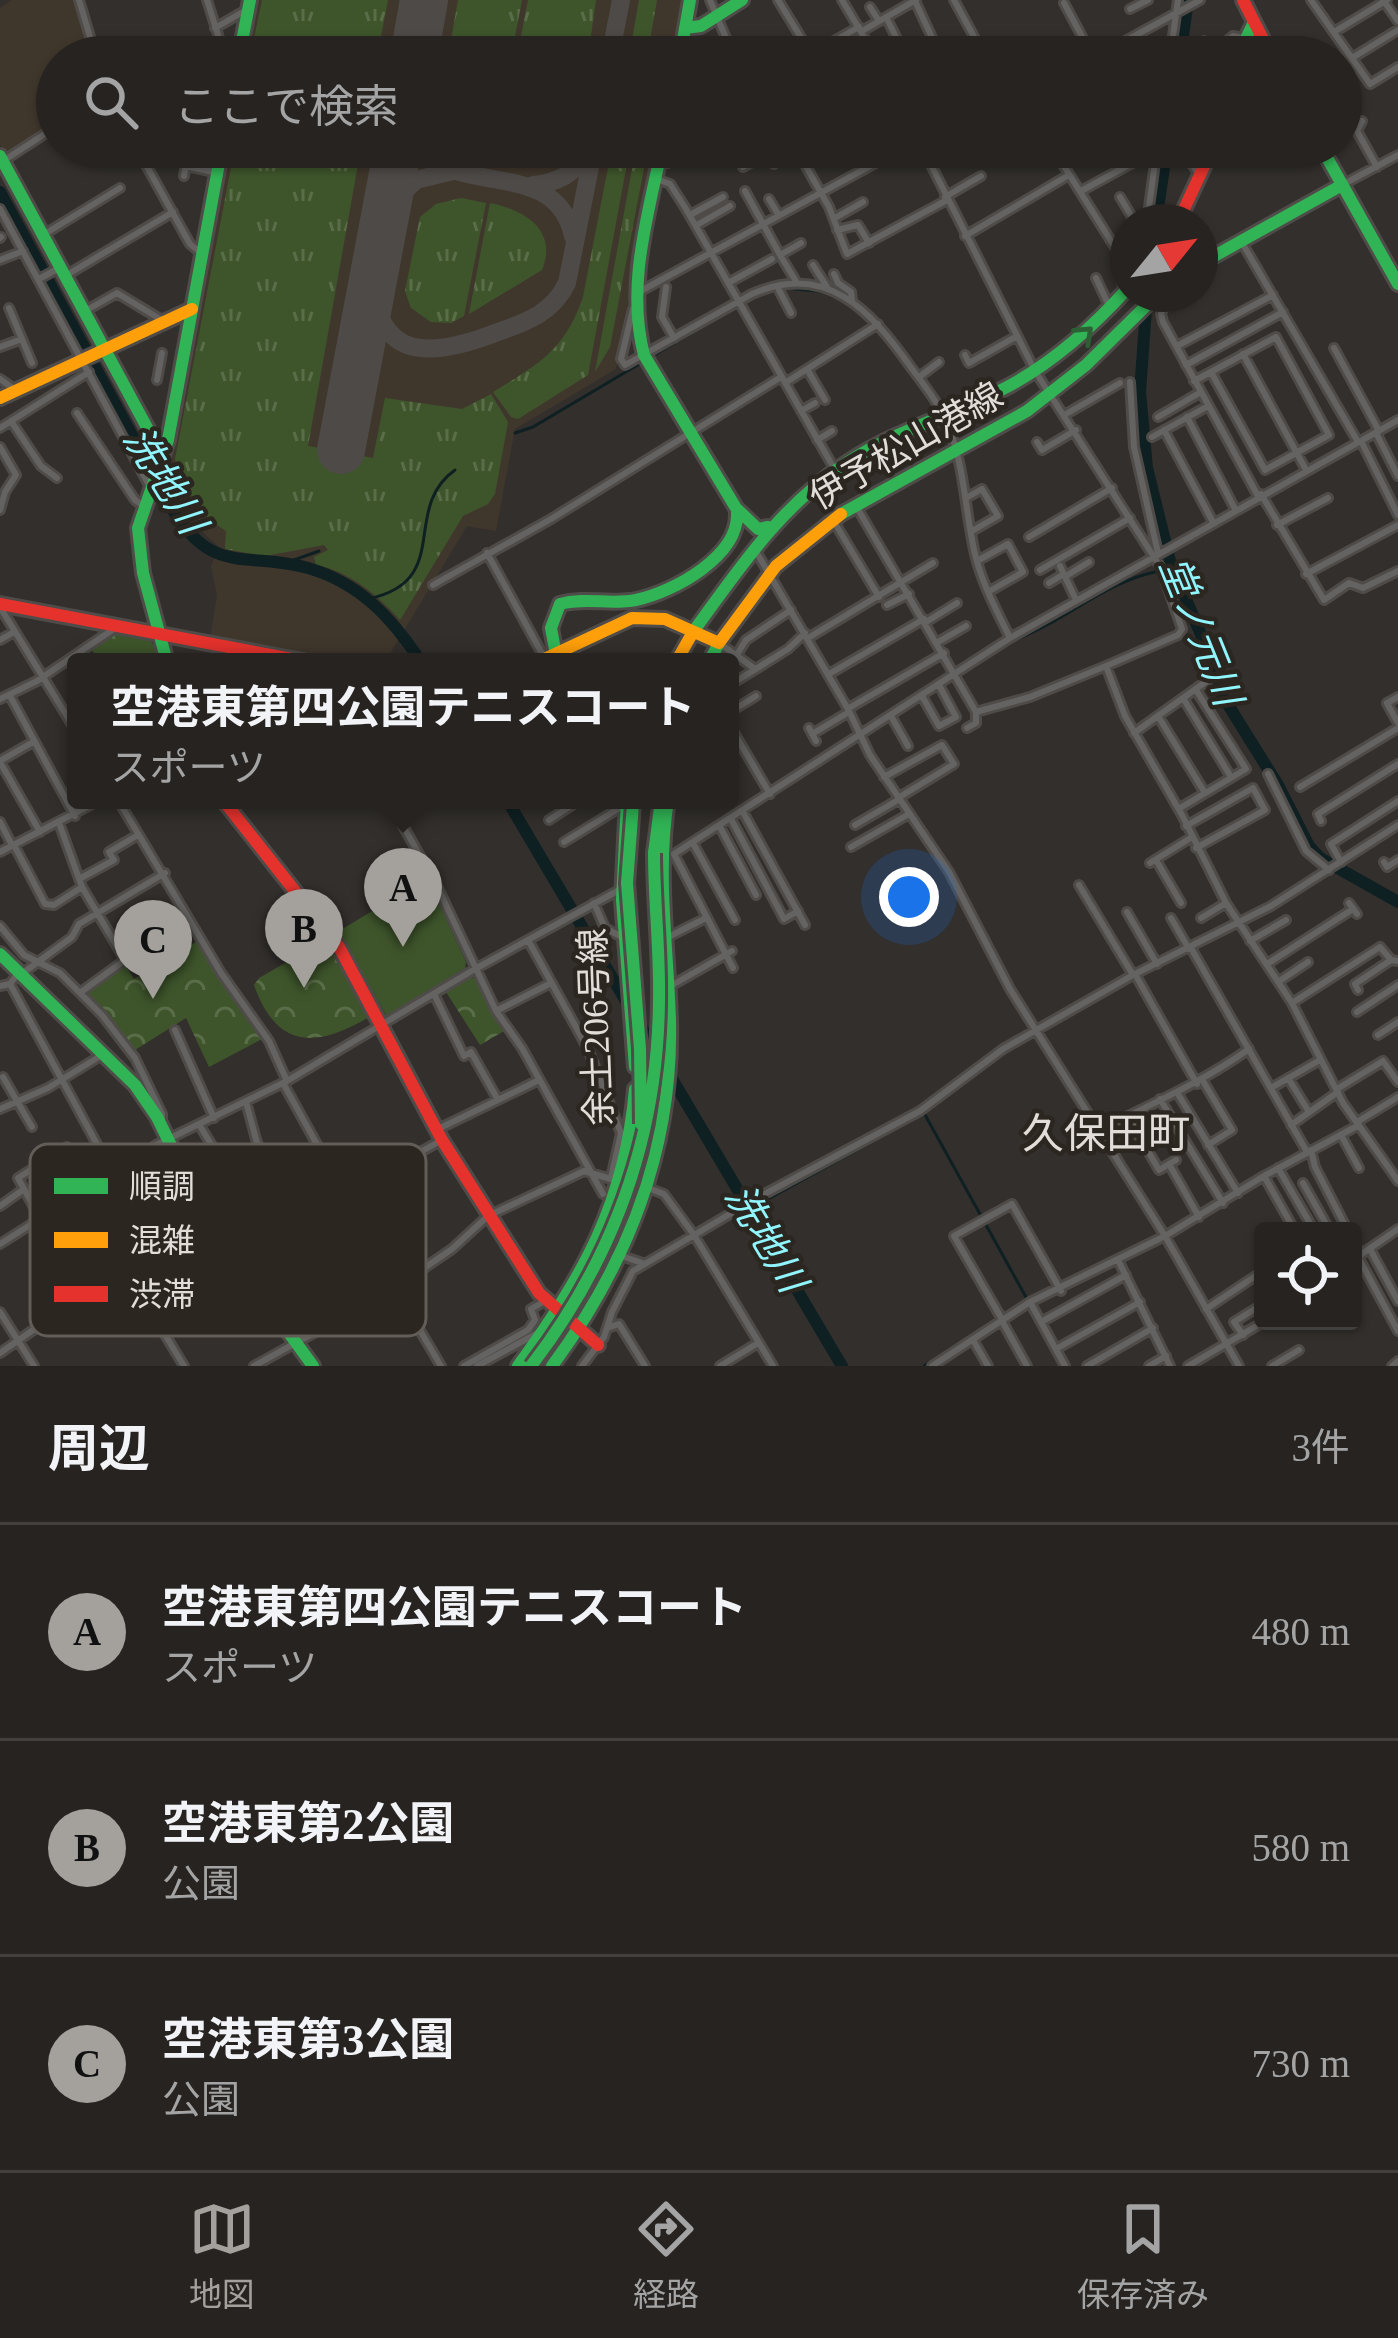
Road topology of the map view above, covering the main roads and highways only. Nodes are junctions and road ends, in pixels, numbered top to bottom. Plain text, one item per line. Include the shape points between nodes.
1 (690, 0) edge
2 (742, 0) edge
3 (1243, 0) edge
4 (249, 5) edge
5 (1254, 22) junction
6 (685, 28) junction
7 (243, 36) edge
8 (684, 36) edge
9 (1244, 36) edge
10 (1261, 36) edge
11 (1, 159) edge
12 (219, 168) edge
13 (658, 168) edge
14 (1206, 168) edge
15 (1333, 168) edge
16 (1342, 184) junction
17 (1188, 204) edge
18 (1218, 254) edge
19 (1398, 284) edge
20 (192, 309) junction
21 (1110, 309) edge
22 (1142, 312) edge
23 (102, 351) junction
24 (0, 398) edge
25 (162, 461) junction
26 (736, 508) junction
27 (768, 527) junction
28 (0, 606) edge
29 (693, 632) junction
30 (159, 634) junction
31 (719, 643) junction
32 (164, 653) edge
33 (260, 653) edge
34 (550, 653) edge
35 (562, 653) edge
36 (681, 653) edge
37 (714, 653) edge
38 (231, 809) edge
39 (629, 809) edge
40 (630, 809) edge
41 (662, 809) edge
42 (664, 809) edge
43 (622, 937) junction
44 (664, 939) junction
45 (0, 954) edge
46 (170, 1144) edge
47 (640, 1149) junction
48 (616, 1181) junction
49 (648, 1188) junction
50 (559, 1313) junction
51 (580, 1331) junction
52 (290, 1336) edge
53 (598, 1345) road end
54 (313, 1366) edge
55 (518, 1366) edge
56 (531, 1366) edge
57 (552, 1366) edge

1 - 6 main road
2 - 6 main road
3 - 5 main road
4 - 7 main road
5 - 9 main road
5 - 10 main road
6 - 8 main road
11 - 23 main road
12 - 20 main road
13 - 26 main road via 635,330
14 - 17 main road
15 - 16 main road
16 - 18 main road
16 - 19 main road
20 - 23 main road
20 - 25 main road
27 -> 21 main road, 伊予松山港線 via 835,470 1035,371
22 - 31 main road, 伊予松山港線 via 1052,393 800,543
23 - 24 main road
23 - 25 main road
25 - 30 main road via 137,541
26 - 27 main road via 758,529
26 - 34 main road via 737,530 724,550 668,586 635,600 560,604
27 - 29 main road, 伊予松山港線
28 - 30 main road
29 - 31 main road
29 - 35 main road via 644,616
29 - 36 main road
30 - 32 main road
30 - 33 main road
31 - 37 main road, 伊予松山港線
38 - 50 main road via 321,920 488,1216
39 - 43 main road, 余土206号線
40 - 47 main road, bridge
41 - 47 main road, bridge via 654,853 656,1073
42 - 44 main road
43 - 44 main road
43 - 48 main road, 余土206号線, bridge via 634,1121
44 - 49 main road via 669,1052
45 - 46 main road via 136,1084
47 - 56 main road, bridge via 601,1260
48 - 49 main road
48 - 50 main road, 余土206号線 via 590,1264
49 - 51 main road
50 - 51 main road
50 - 55 main road, 余土206号線
51 - 53 main road
51 - 57 main road
52 - 54 main road

